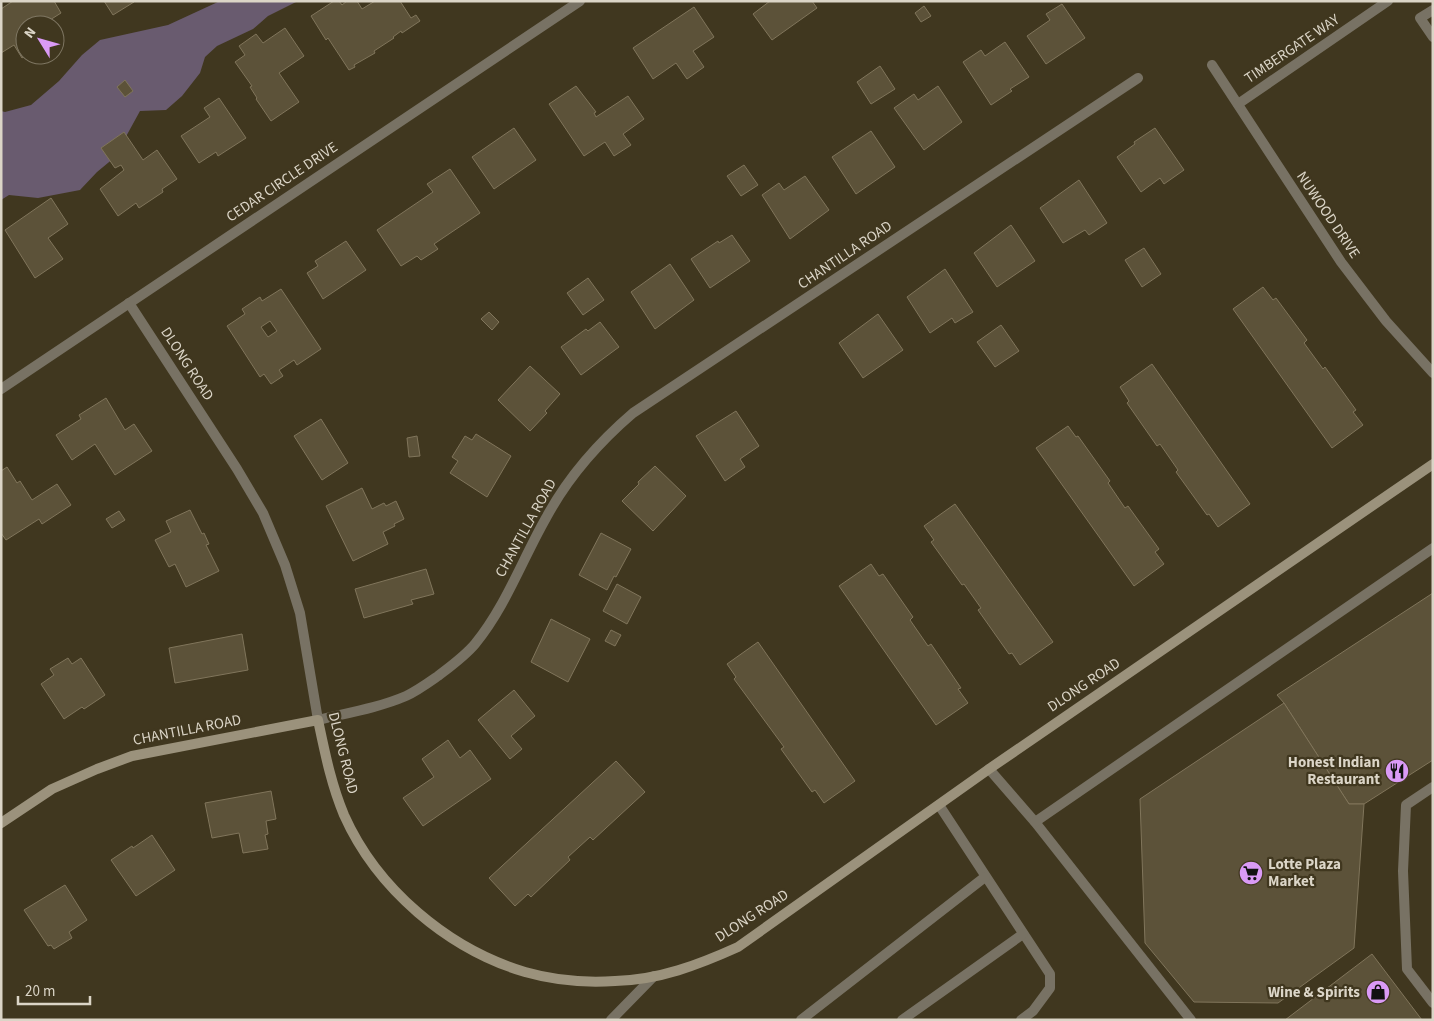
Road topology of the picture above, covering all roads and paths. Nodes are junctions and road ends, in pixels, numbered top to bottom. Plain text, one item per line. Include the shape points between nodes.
1 (580, 1) edge
2 (1388, 1) edge
3 (1433, 10) edge
4 (1433, 37) edge
5 (1212, 65) dead end
6 (1138, 78) dead end
7 (1238, 104) junction
8 (129, 303) junction
9 (1433, 372) edge
10 (1, 389) edge
11 (1433, 464) edge
12 (1433, 548) edge
13 (318, 720) junction
14 (989, 769) junction
15 (1433, 788) edge
16 (939, 805) junction
17 (1034, 822) junction
18 (1, 823) edge
19 (985, 877) junction
20 (1023, 934) junction
21 (654, 976) junction
22 (1433, 1003) edge
23 (611, 1020) edge
24 (801, 1020) edge
25 (902, 1020) edge
26 (1021, 1020) edge
27 (1191, 1020) edge

1 - 8 street, CEDAR CIRCLE DRIVE
2 - 7 street, TIMBERGATE WAY
3 - 4 street via 1420,18
5 - 7 street, NUWOOD DRIVE
6 - 13 street, CHANTILLA ROAD via 633,413 610,433 565,486 495,617 455,664 406,696
7 - 9 street, NUWOOD DRIVE via 1341,262 1386,321
8 - 10 street, CEDAR CIRCLE DRIVE
8 - 13 street, DLONG ROAD via 263,513 285,564 300,613
11 - 14 street, DLONG ROAD
12 - 17 street
13 - 18 street, CHANTILLA ROAD via 132,756 52,789
13 - 21 street, DLONG ROAD via 330,776 345,816 367,855 384,880 449,937 489,959 526,972 577,980 615,981
14 - 16 street, DLONG ROAD
14 - 17 street
15 - 22 street via 1406,805 1403,871 1407,969
16 - 19 street
16 - 21 street, DLONG ROAD via 738,947 700,964
17 - 27 street
19 - 20 street
19 - 24 street
20 - 25 street
20 - 26 street via 1050,974 1050,988 1033,1012
21 - 23 street

